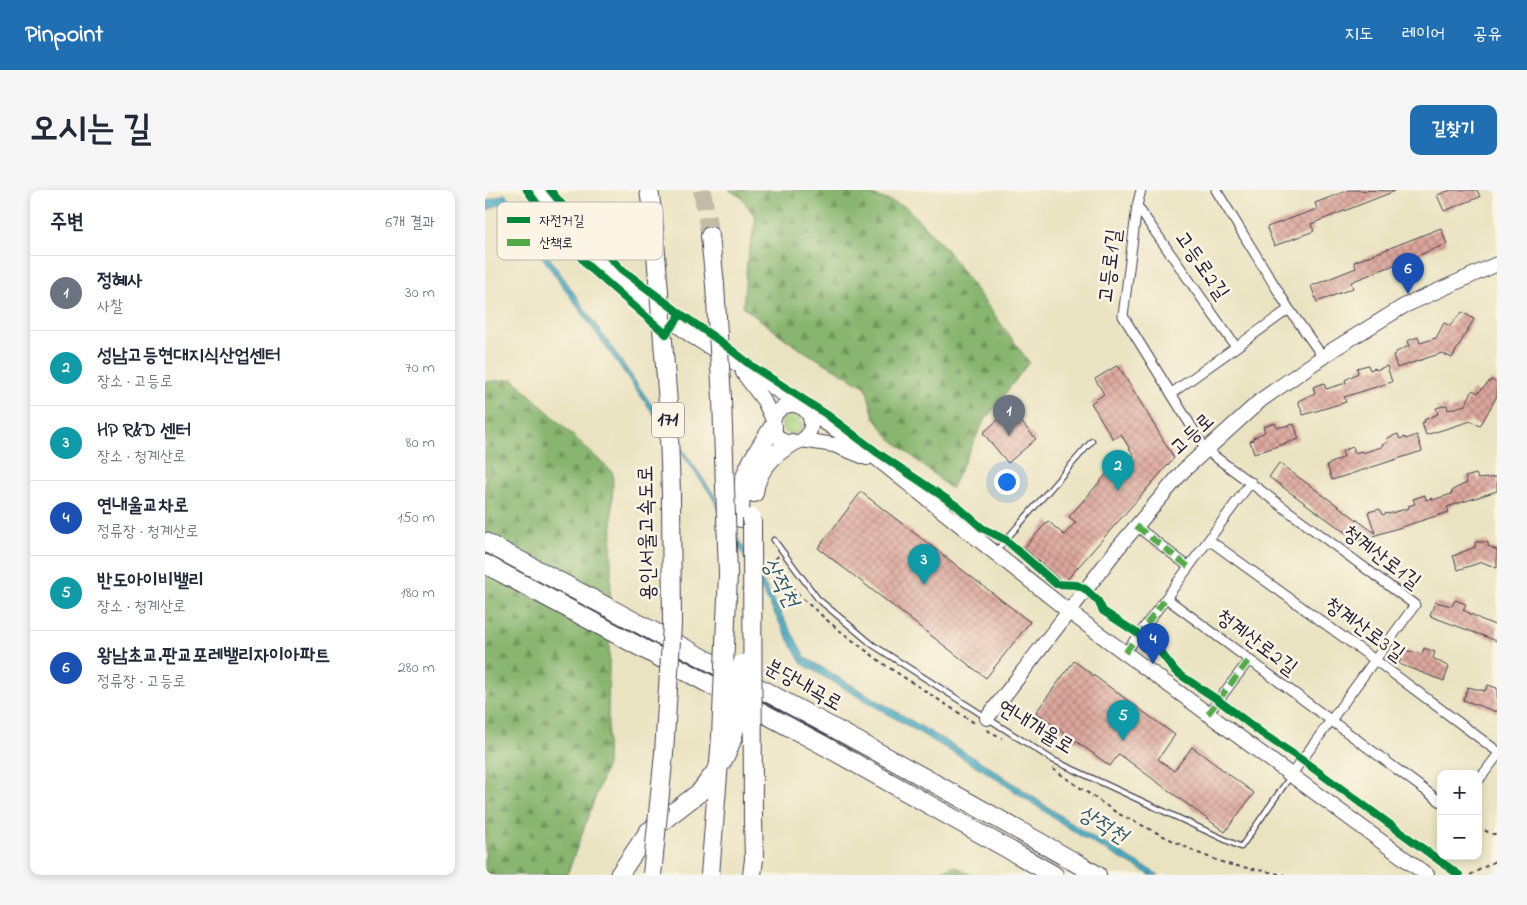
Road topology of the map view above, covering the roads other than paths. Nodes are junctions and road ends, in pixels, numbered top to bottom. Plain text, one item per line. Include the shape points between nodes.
1 (539, 190) edge
2 (1141, 190) edge
3 (1216, 190) edge
4 (548, 202) edge
5 (1137, 206) junction
6 (710, 236) tunnel mouth
7 (598, 260) edge
8 (656, 260) edge
9 (1497, 264) edge
10 (1289, 309) junction
11 (1236, 347) junction
12 (1323, 357) junction
13 (728, 359) junction
14 (1172, 393) junction
15 (801, 407) junction
16 (773, 423) junction
17 (1092, 441) dead end
18 (797, 442) junction
19 (1206, 450) junction
20 (886, 468) junction
21 (1251, 482) junction
22 (746, 518) junction
23 (1136, 526) junction
24 (774, 540) dead end
25 (1209, 540) junction
26 (485, 542) edge
27 (994, 553) junction
28 (485, 564) edge
29 (1189, 567) junction
30 (1166, 598) junction
31 (1068, 611) junction
32 (1125, 653) junction
33 (1249, 660) junction
34 (1375, 660) junction
35 (1208, 714) junction
36 (987, 718) junction
37 (1331, 721) junction
38 (1497, 751) edge
39 (1497, 756) edge
40 (1291, 775) junction
41 (1482, 776) edge
42 (1437, 799) edge
43 (619, 875) edge
44 (652, 875) edge
45 (711, 875) edge
46 (752, 875) edge
47 (1054, 875) edge
48 (1097, 875) edge
49 (1427, 875) edge

1 - 4 main road
2 - 5 street, 고등로1길
3 - 10 street
5 - 11 street, 고등로2길
5 - 14 street, 고등로1길 via 1123,316
6 - 45 highway, bridge via 722,399 728,574
7 - 13 main road via 675,324
8 - 44 highway, 용인서울고속도로 / 171, bridge via 668,403 672,624
9 - 12 main road, 고등로 via 1404,306
10 - 11 street
10 - 12 street
11 - 14 street
12 - 19 main road, 고등로 via 1261,400
13 - 15 main road
13 - 16 main road via 757,390
14 - 19 street, 고등로1길
15 - 16 main road via 792,404 779,409
15 - 18 main road via 808,413 812,425 807,436
15 - 20 main road via 862,447
16 - 18 main road via 779,438
16 - 22 highway via 751,463 742,489
17 - 27 lane
18 - 20 main road via 834,445
18 - 22 highway via 777,454 759,473
19 - 21 street, 청계산로1길
19 - 23 main road, 고등로 via 1183,470
20 - 27 main road
21 - 25 street
21 - 34 street, 청계산로1길 via 1415,605
22 - 43 highway, bridge via 739,711 724,759 700,792 648,832
22 - 46 highway, bridge
23 - 29 street
23 - 31 main road, 고등로
24 - 36 lane, 연내개울로 via 818,599 866,639
25 - 29 street
25 - 34 street, 청계산로3길
26 - 48 highway, 분당내곡로 via 783,700
27 - 31 main road
28 - 47 highway, 분당내곡로 via 789,726
29 - 30 street
30 - 32 street
30 - 33 street, 청계산로2길
31 - 32 main road
31 - 36 main road, 고등로
32 - 35 main road
33 - 35 street
33 - 37 street, 청계산로2길
34 - 37 street, 청계산로1길
34 - 38 street, 청계산로3길
35 - 40 main road
36 - 40 lane, 연내개울로 via 1053,760 1241,847
37 - 40 street, 청계산로1길
37 - 42 street, 청계산로2길
39 - 41 street
40 - 49 main road

